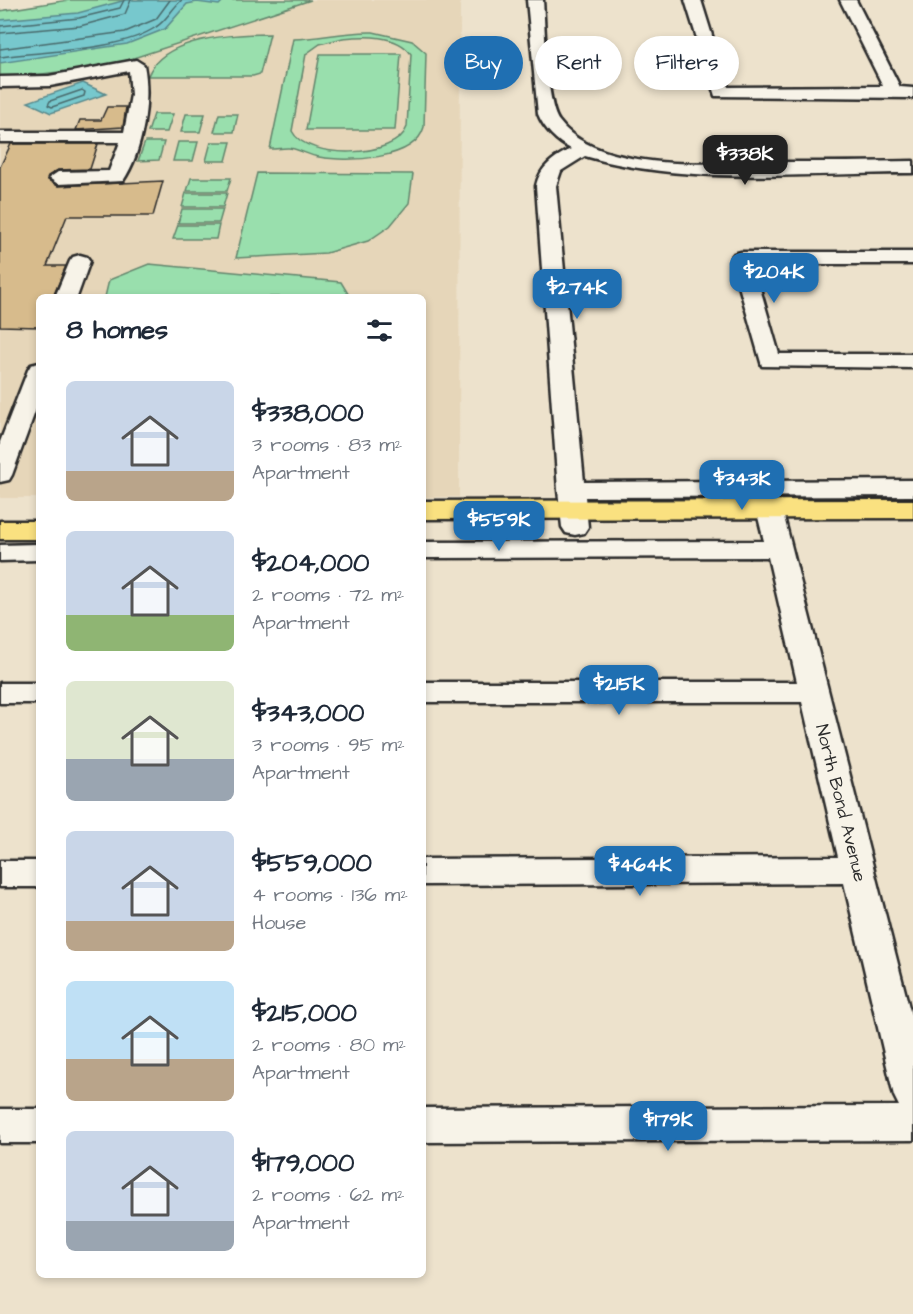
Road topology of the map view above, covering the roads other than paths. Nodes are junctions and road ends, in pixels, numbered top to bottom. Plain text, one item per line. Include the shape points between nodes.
1 (535, 0) edge
2 (693, 0) edge
3 (848, 0) edge
4 (0, 82) edge
5 (894, 91) junction
6 (913, 93) edge
7 (0, 137) edge
8 (130, 137) junction
9 (585, 150) junction
10 (913, 167) edge
11 (58, 178) dead end
12 (913, 258) edge
13 (80, 261) dead end
14 (67, 294) edge
15 (913, 361) edge
16 (36, 378) edge
17 (0, 475) edge
18 (913, 488) edge
19 (573, 509) junction
20 (913, 509) edge
21 (426, 510) edge
22 (0, 511) edge
23 (36, 511) edge
24 (913, 527) edge
25 (426, 528) edge
26 (774, 528) junction
27 (0, 530) edge
28 (36, 530) edge
29 (426, 550) edge
30 (36, 552) edge
31 (0, 553) edge
32 (426, 692) edge
33 (814, 692) junction
34 (0, 693) edge
35 (36, 693) edge
36 (858, 870) junction
37 (426, 872) edge
38 (0, 874) edge
39 (36, 874) edge
40 (913, 1096) edge
41 (913, 1123) edge
42 (426, 1125) edge
43 (0, 1126) edge
44 (36, 1126) edge

1 - 9 street via 546,112 558,131
2 - 5 street via 721,92
3 - 5 street
4 - 8 street via 50,81 136,65 141,104
5 - 6 street
7 - 8 street
8 - 11 street via 116,177
9 - 10 street via 631,163 686,168
9 - 19 street via 552,169 546,178
12 - 15 street via 741,258 770,361
13 - 14 street
16 - 17 street
18 - 19 street
19 - 21 main road
19 - 25 main road
19 - 26 main road
20 - 26 main road
22 - 23 main road
24 - 26 main road
26 - 29 street
26 - 33 street, North Bond Avenue
27 - 28 main road
30 - 31 street
32 - 33 street
33 - 36 street, North Bond Avenue
34 - 35 street
36 - 37 street
36 - 40 street, North Bond Avenue
38 - 39 street
41 - 42 street
43 - 44 street

